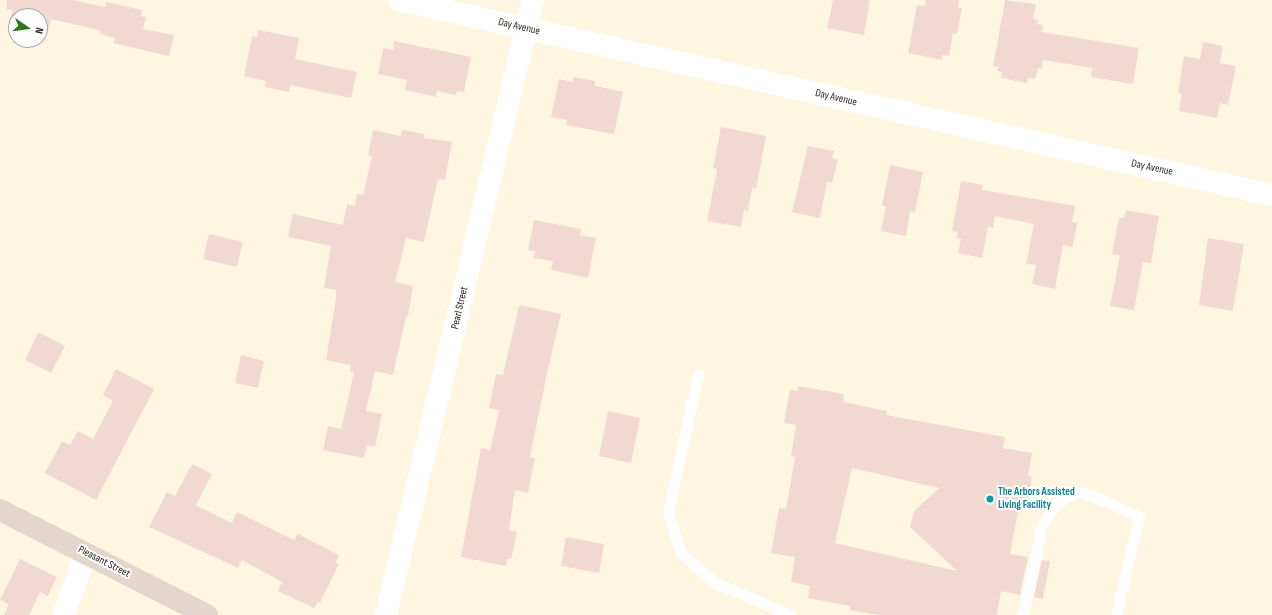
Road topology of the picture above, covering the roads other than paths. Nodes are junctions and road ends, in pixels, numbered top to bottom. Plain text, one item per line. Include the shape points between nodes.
1 (399, 0) edge
2 (533, 0) edge
3 (526, 28) junction
4 (1272, 194) edge
5 (698, 375) dead end
6 (0, 510) edge
7 (86, 553) junction
8 (64, 615) edge
9 (207, 615) edge
10 (386, 615) edge
11 (790, 615) edge
12 (1023, 615) edge
13 (1116, 615) edge

1 - 3 street, Day Avenue
2 - 3 street, Pearl Street
3 - 4 street, Day Avenue
3 - 10 street, Pearl Street
5 - 11 lane via 668,512 680,552 714,582
6 - 7 street, Pleasant Street
7 - 8 street
7 - 9 street, Pleasant Street
12 - 13 lane via 1042,525 1057,503 1077,491 1139,517

